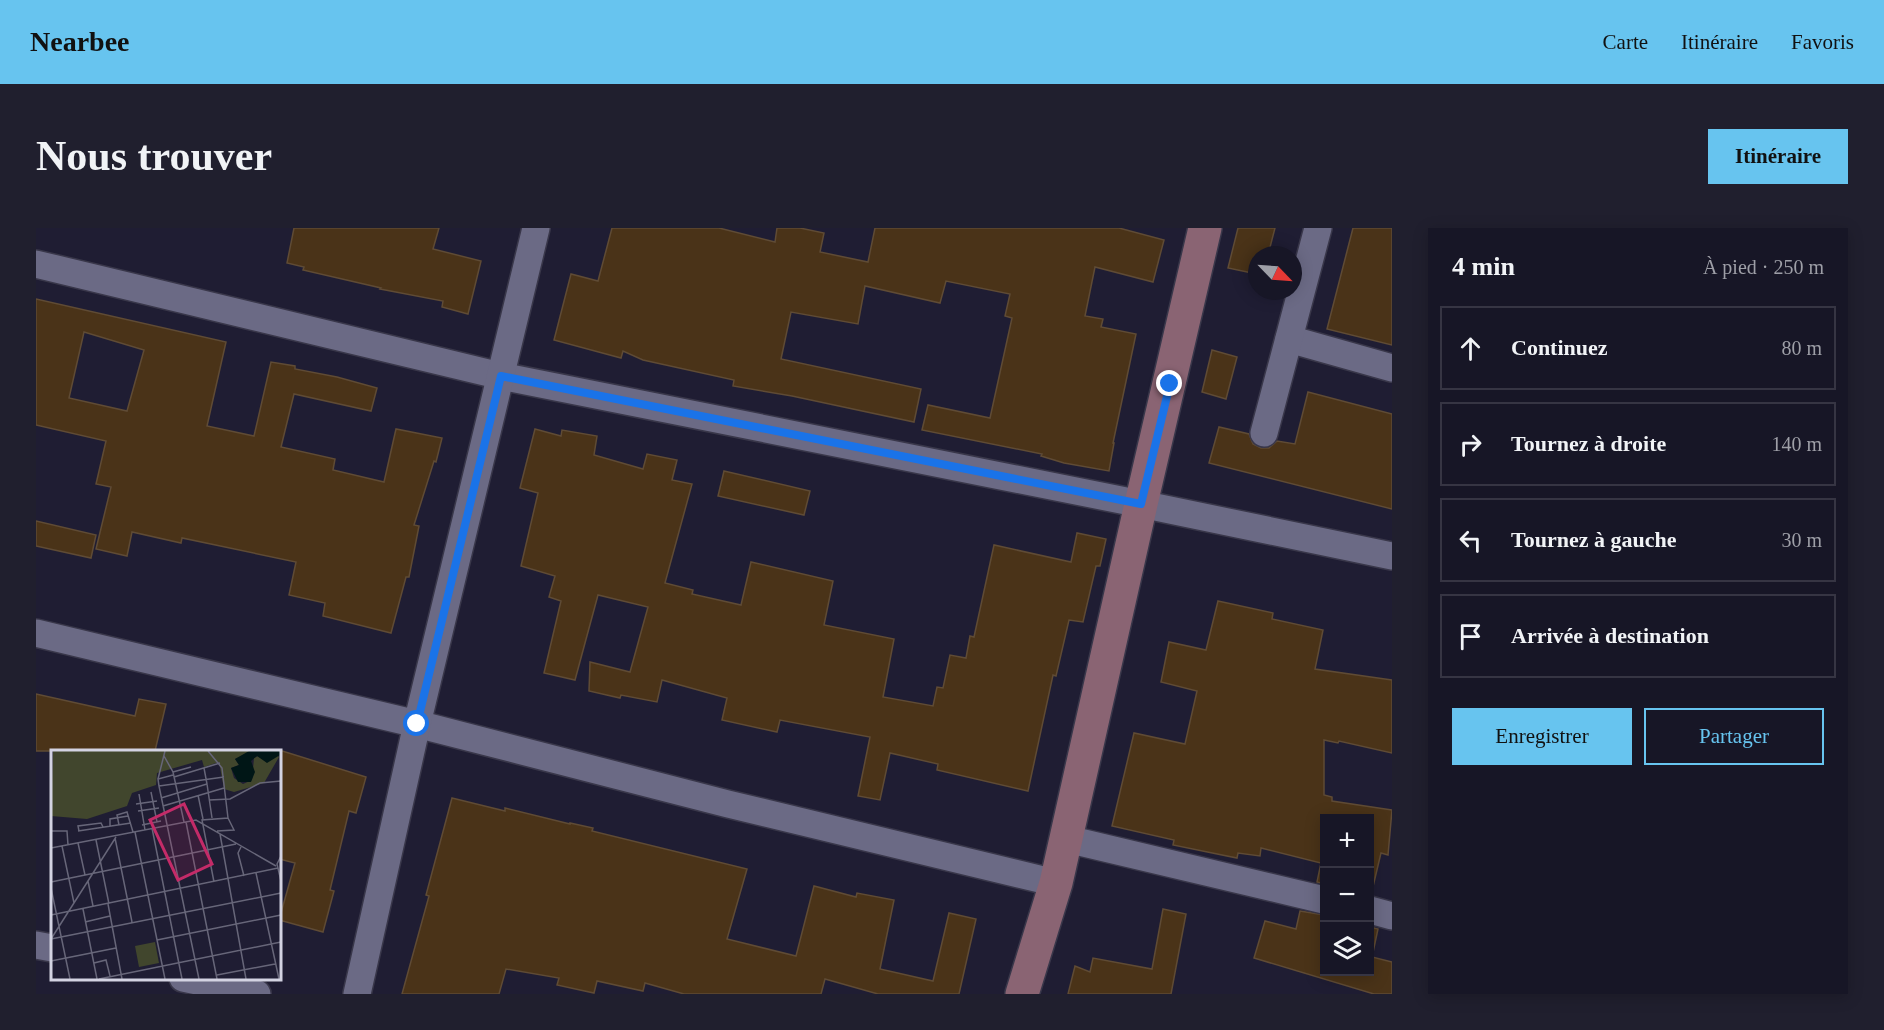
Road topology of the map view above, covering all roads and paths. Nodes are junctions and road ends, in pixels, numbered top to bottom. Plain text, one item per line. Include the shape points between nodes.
1 (536, 228) edge
2 (1205, 228) edge
3 (1318, 228) edge
4 (36, 264) edge
5 (1289, 339) junction
6 (1392, 368) edge
7 (501, 376) junction
8 (1264, 433) dead end
9 (1141, 504) junction
10 (1392, 556) edge
11 (36, 633) edge
12 (417, 724) junction
13 (1066, 839) junction
14 (1056, 883) junction
15 (1320, 899) edge
16 (1374, 911) edge
17 (1392, 915) edge
18 (36, 945) edge
19 (51, 948) edge
20 (188, 979) edge
21 (257, 994) edge
22 (357, 994) edge
23 (1022, 994) edge

1 - 7 street
2 - 9 street
3 - 5 street
4 - 7 street
5 - 6 street
5 - 8 street
7 - 9 street
7 - 12 street
9 - 10 street
9 - 13 street
11 - 12 street
12 - 14 street
12 - 22 street
13 - 14 street
13 - 15 street
14 - 23 street
16 - 17 street
18 - 19 street
20 - 21 street

